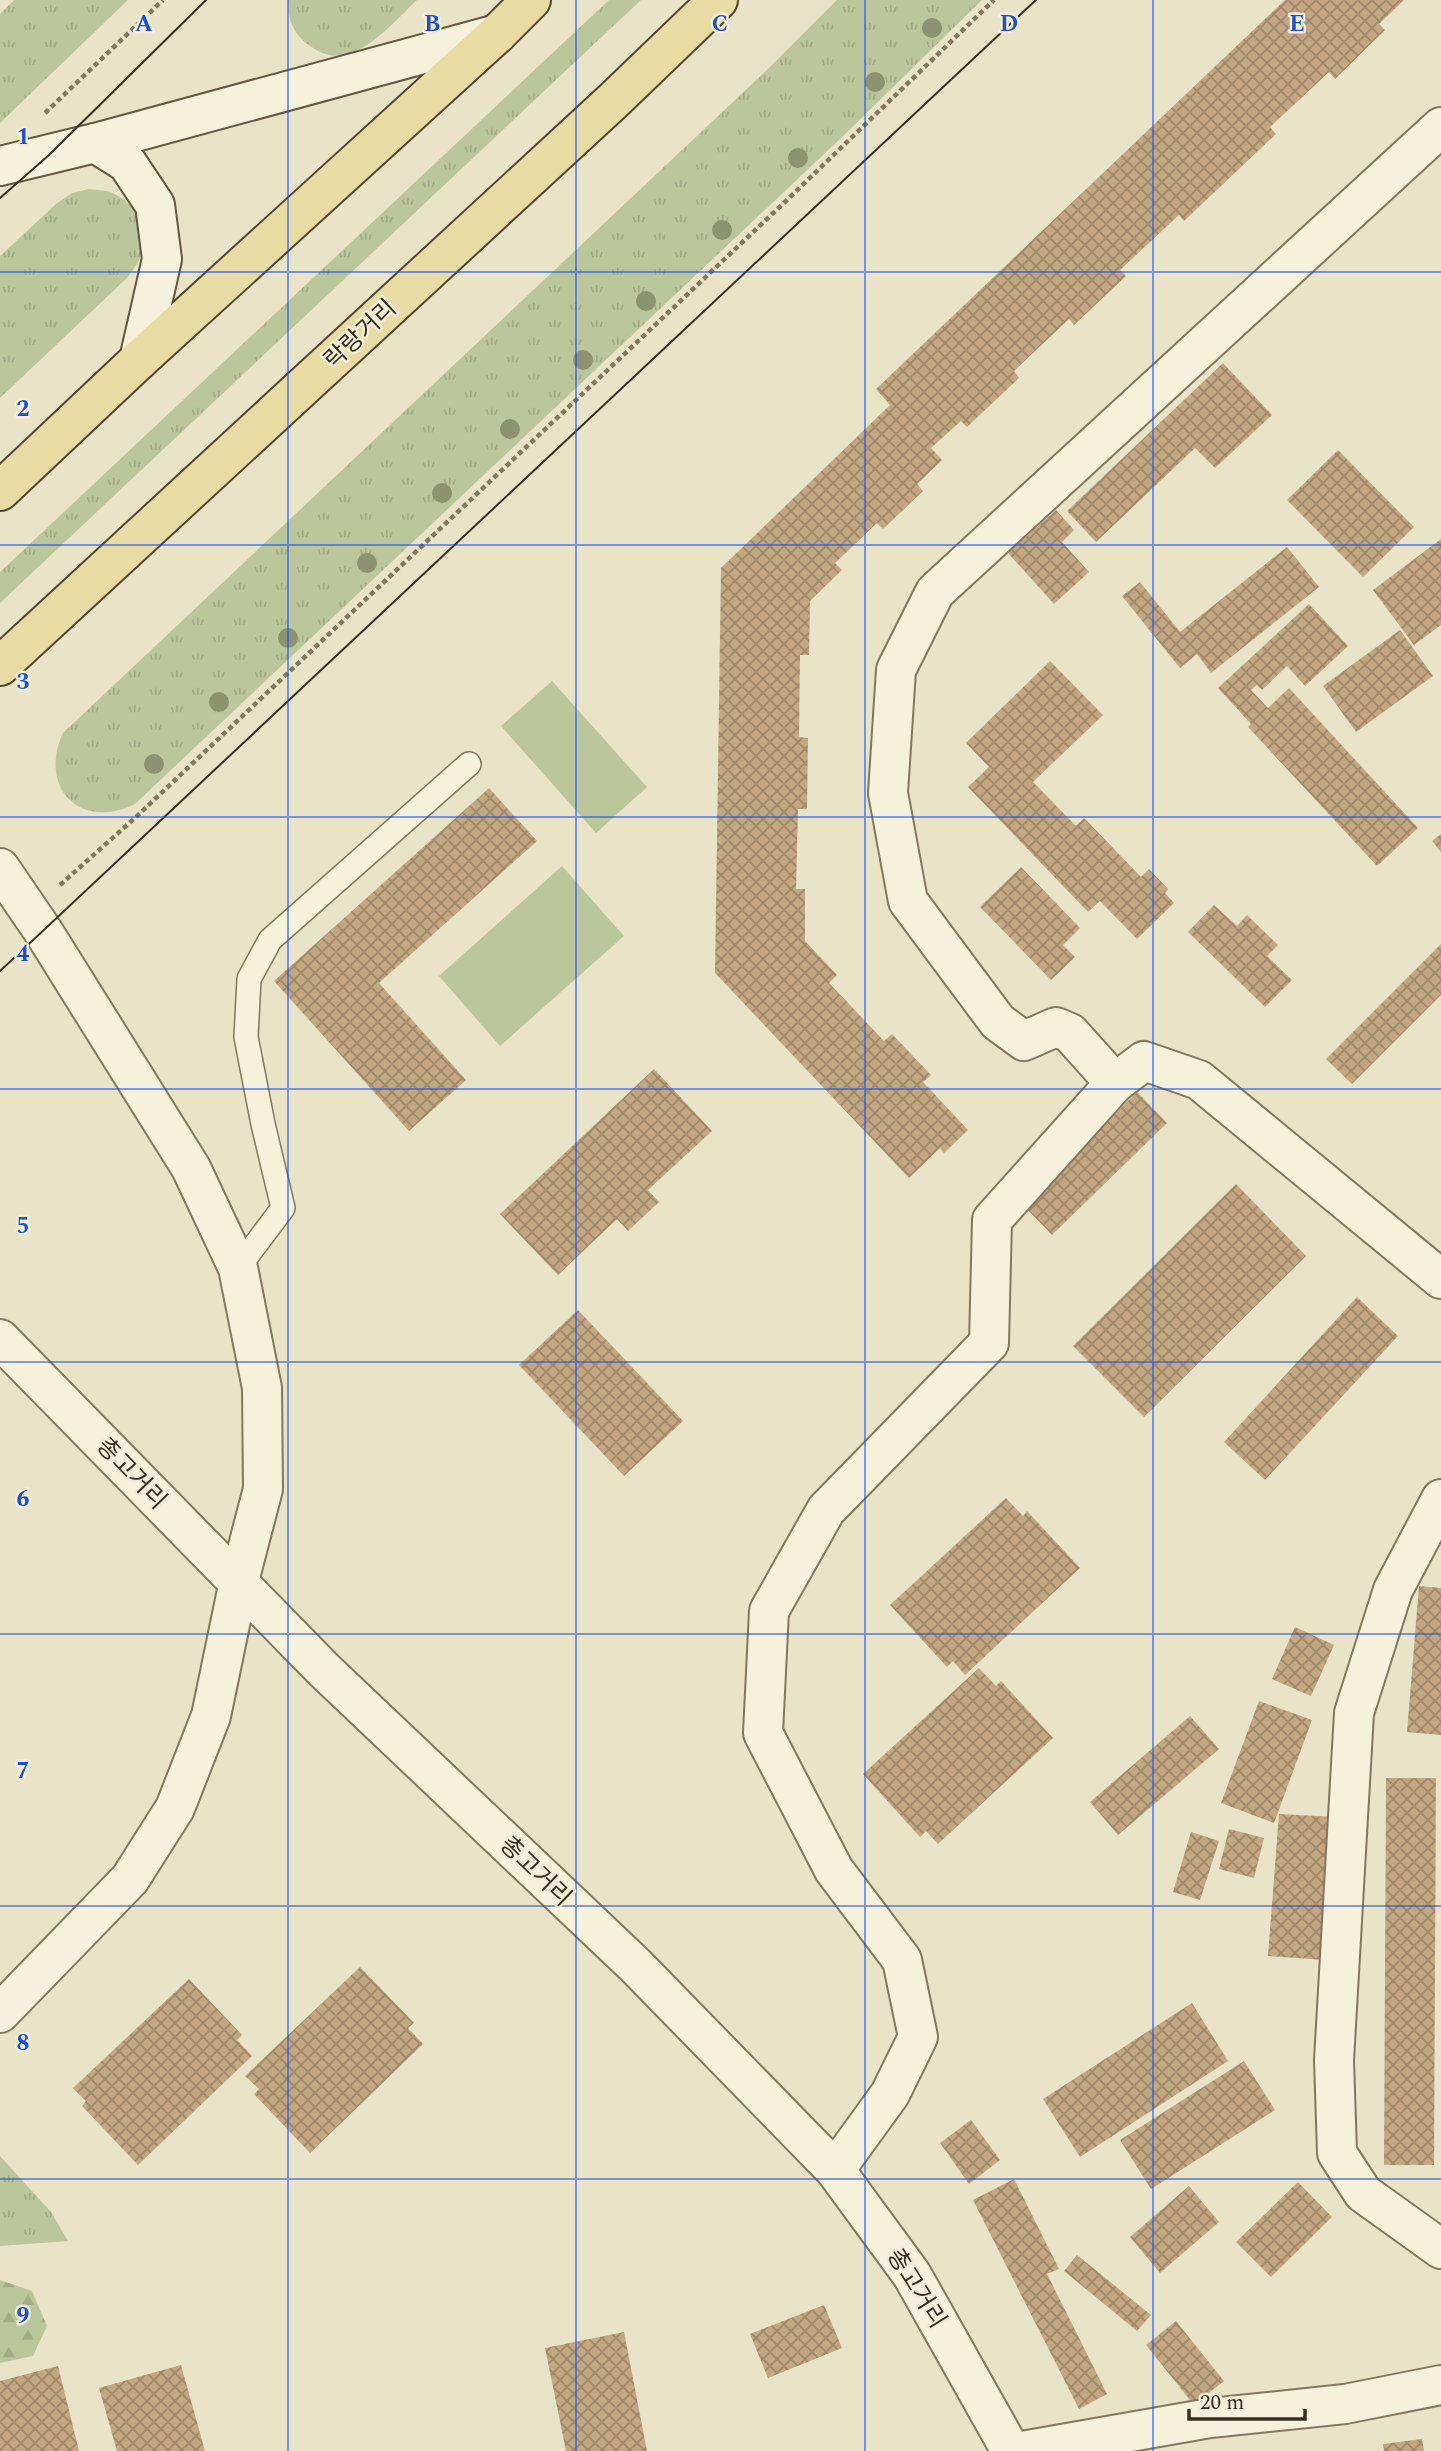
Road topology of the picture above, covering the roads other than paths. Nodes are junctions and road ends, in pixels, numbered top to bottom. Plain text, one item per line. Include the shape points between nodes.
1 (531, 0) edge
2 (718, 0) edge
3 (497, 34) junction
4 (1441, 127) edge
5 (95, 143) junction
6 (0, 166) edge
7 (139, 360) junction
8 (0, 491) edge
9 (0, 666) edge
10 (469, 764) dead end
11 (0, 868) edge
12 (1115, 1083) junction
13 (238, 1268) junction
14 (1441, 1279) edge
15 (0, 1339) edge
16 (1441, 1499) edge
17 (239, 1581) junction
18 (0, 2013) edge
19 (835, 2170) junction
20 (1441, 2249) edge
21 (1441, 2385) edge
22 (1011, 2451) edge
23 (1022, 2451) edge

1 - 3 main road
2 - 9 main road, 락랑거리
3 - 5 street
3 - 7 main road
4 - 12 street via 935,592 895,670 888,793 908,901 998,1022 1024,1041 1056,1027 1070,1033
5 - 6 street
5 - 7 street via 127,163 155,205 162,260
7 - 8 main road
10 - 13 lane via 270,940 249,979 246,1037 283,1208
11 - 13 street via 191,1168
12 - 14 street via 1144,1061 1199,1080
12 - 19 street via 992,1220 989,1343 827,1510 769,1611 763,1733 834,1870 902,1960 918,2037 890,2094
13 - 17 street via 262,1388 263,1476
15 - 17 street, 총고거리
16 - 20 street via 1393,1590 1354,1713 1334,2060 1337,2153 1363,2193
17 - 18 street via 211,1716 175,1808 130,1879
17 - 19 street, 총고거리 via 324,1670 636,1966
19 - 22 street, 총고거리 via 912,2275
21 - 23 street via 1345,2404 1210,2418

